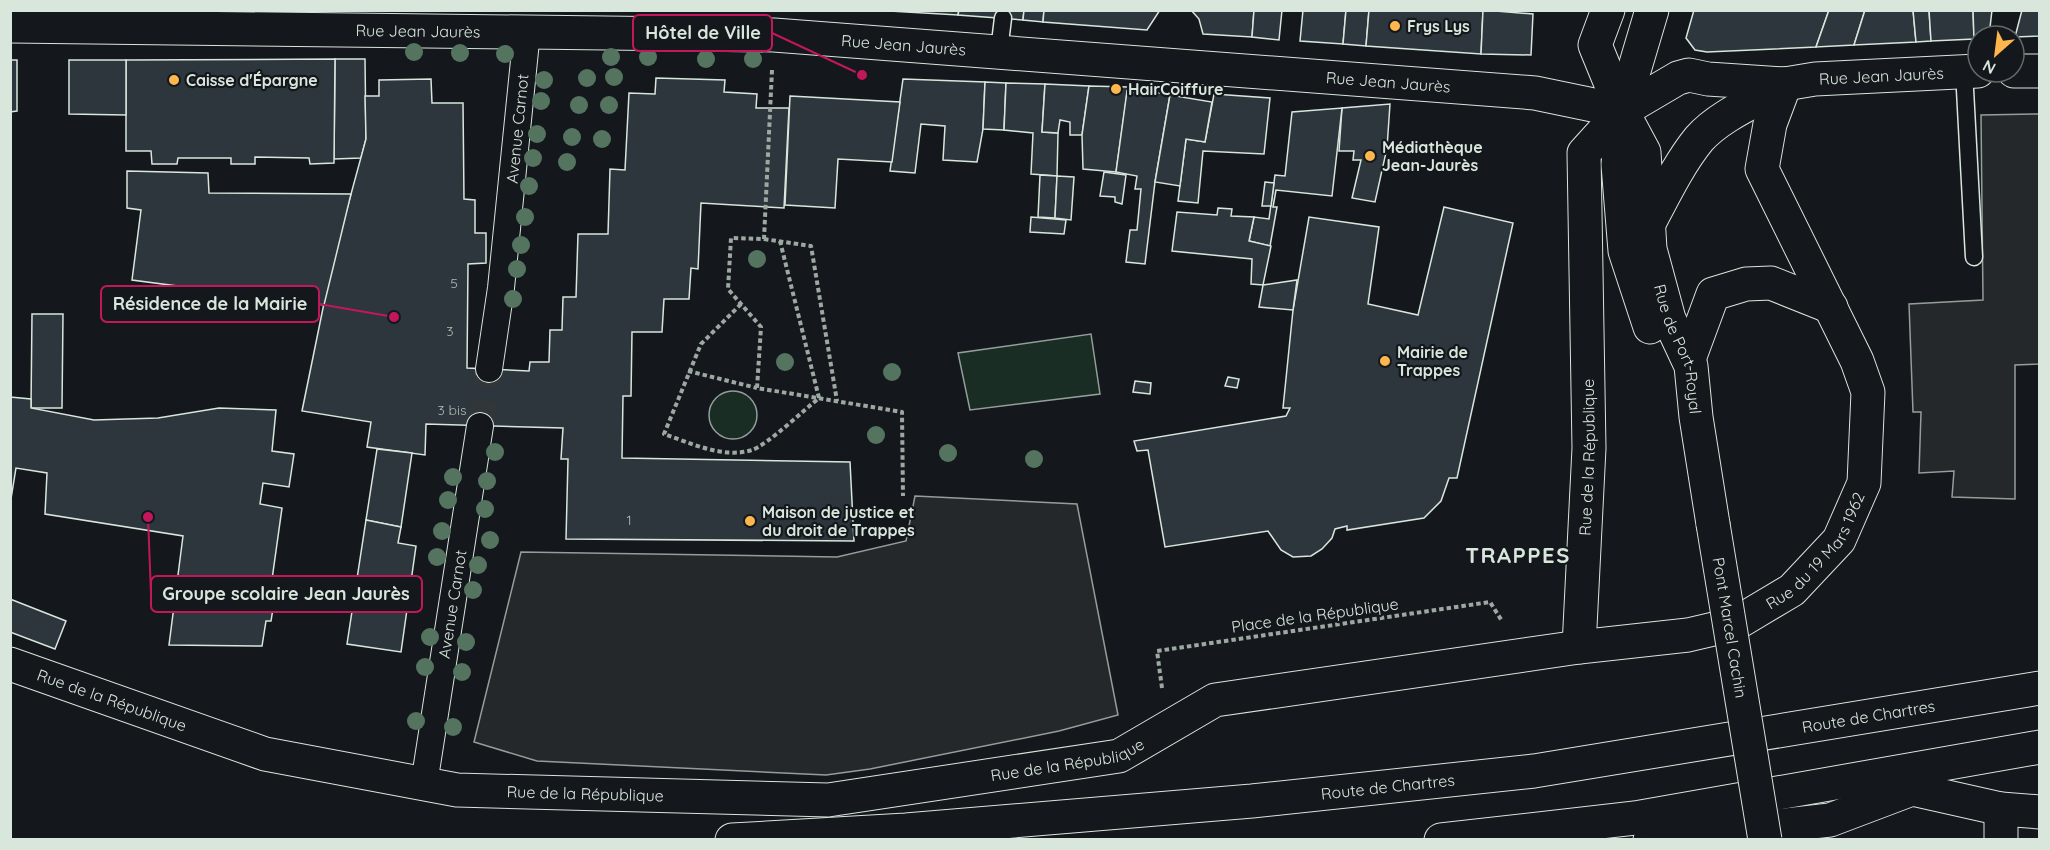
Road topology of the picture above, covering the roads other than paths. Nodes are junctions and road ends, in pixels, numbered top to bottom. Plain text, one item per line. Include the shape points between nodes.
1 (1608, 10) edge
2 (1652, 10) edge
3 (1003, 18) dead end
4 (477, 20) edge
5 (10, 26) edge
6 (527, 31) junction
7 (999, 51) junction
8 (1966, 71) edge
9 (1785, 84) junction
10 (1971, 84) edge
11 (1622, 111) junction
12 (1647, 226) junction
13 (1974, 257) dead end
14 (1830, 307) junction
15 (1689, 359) junction
16 (489, 369) tunnel mouth
17 (1696, 417) junction
18 (480, 426) tunnel mouth
19 (1579, 647) junction
20 (10, 664) edge
21 (2040, 688) edge
22 (2040, 747) edge
23 (424, 784) junction
24 (2040, 812) edge
25 (2001, 825) edge
26 (732, 840) edge
27 (1441, 840) edge
28 (1650, 840) edge
29 (1765, 840) edge

1 - 11 street, Rue de Port-Royal via 1595,45
2 - 11 street, Rue de Port-Royal
3 - 7 lane
4 - 5 street, Rue Jean Jaurès
4 - 6 street, Rue Jean Jaurès
6 - 7 street, Rue Jean Jaurès via 774,35
6 - 16 street, Avenue Carnot
7 - 11 street, Rue Jean Jaurès via 1552,94
8 - 9 street, Rue Jean Jaurès
9 - 11 street, Rue Jean Jaurès via 1689,75
9 - 12 street, Rue Jean Jaurès via 1725,118 1700,138
9 - 14 street, Rue du 19 Mars 1962 via 1770,124 1762,169
10 - 13 lane
11 - 12 street, Rue de Port-Royal via 1644,152
11 - 17 street, Rue de Port-Royal via 1618,165 1625,251 1650,328
11 - 19 street, Rue de la République via 1584,153 1589,448
12 - 15 street, Rue de Port-Royal via 1670,318
14 - 15 street via 1771,283 1746,284 1713,294
14 - 19 street, Rue du 19 Mars 1962 via 1857,360 1868,392 1864,483 1839,540 1792,590 1735,624 1688,635
15 - 17 street, Rue de Port-Royal
17 - 29 street, Pont Marcel Cachin, bridge
18 - 23 street, Avenue Carnot
19 - 23 street, Rue de la République via 1215,700 1119,756 828,800 468,791
20 - 23 street, Rue de la République via 265,754
21 - 26 street, Route de Chartres via 1534,771 1252,801 906,830
22 - 27 street via 1635,818
24 - 25 street
25 - 28 street via 1912,789 1830,820

